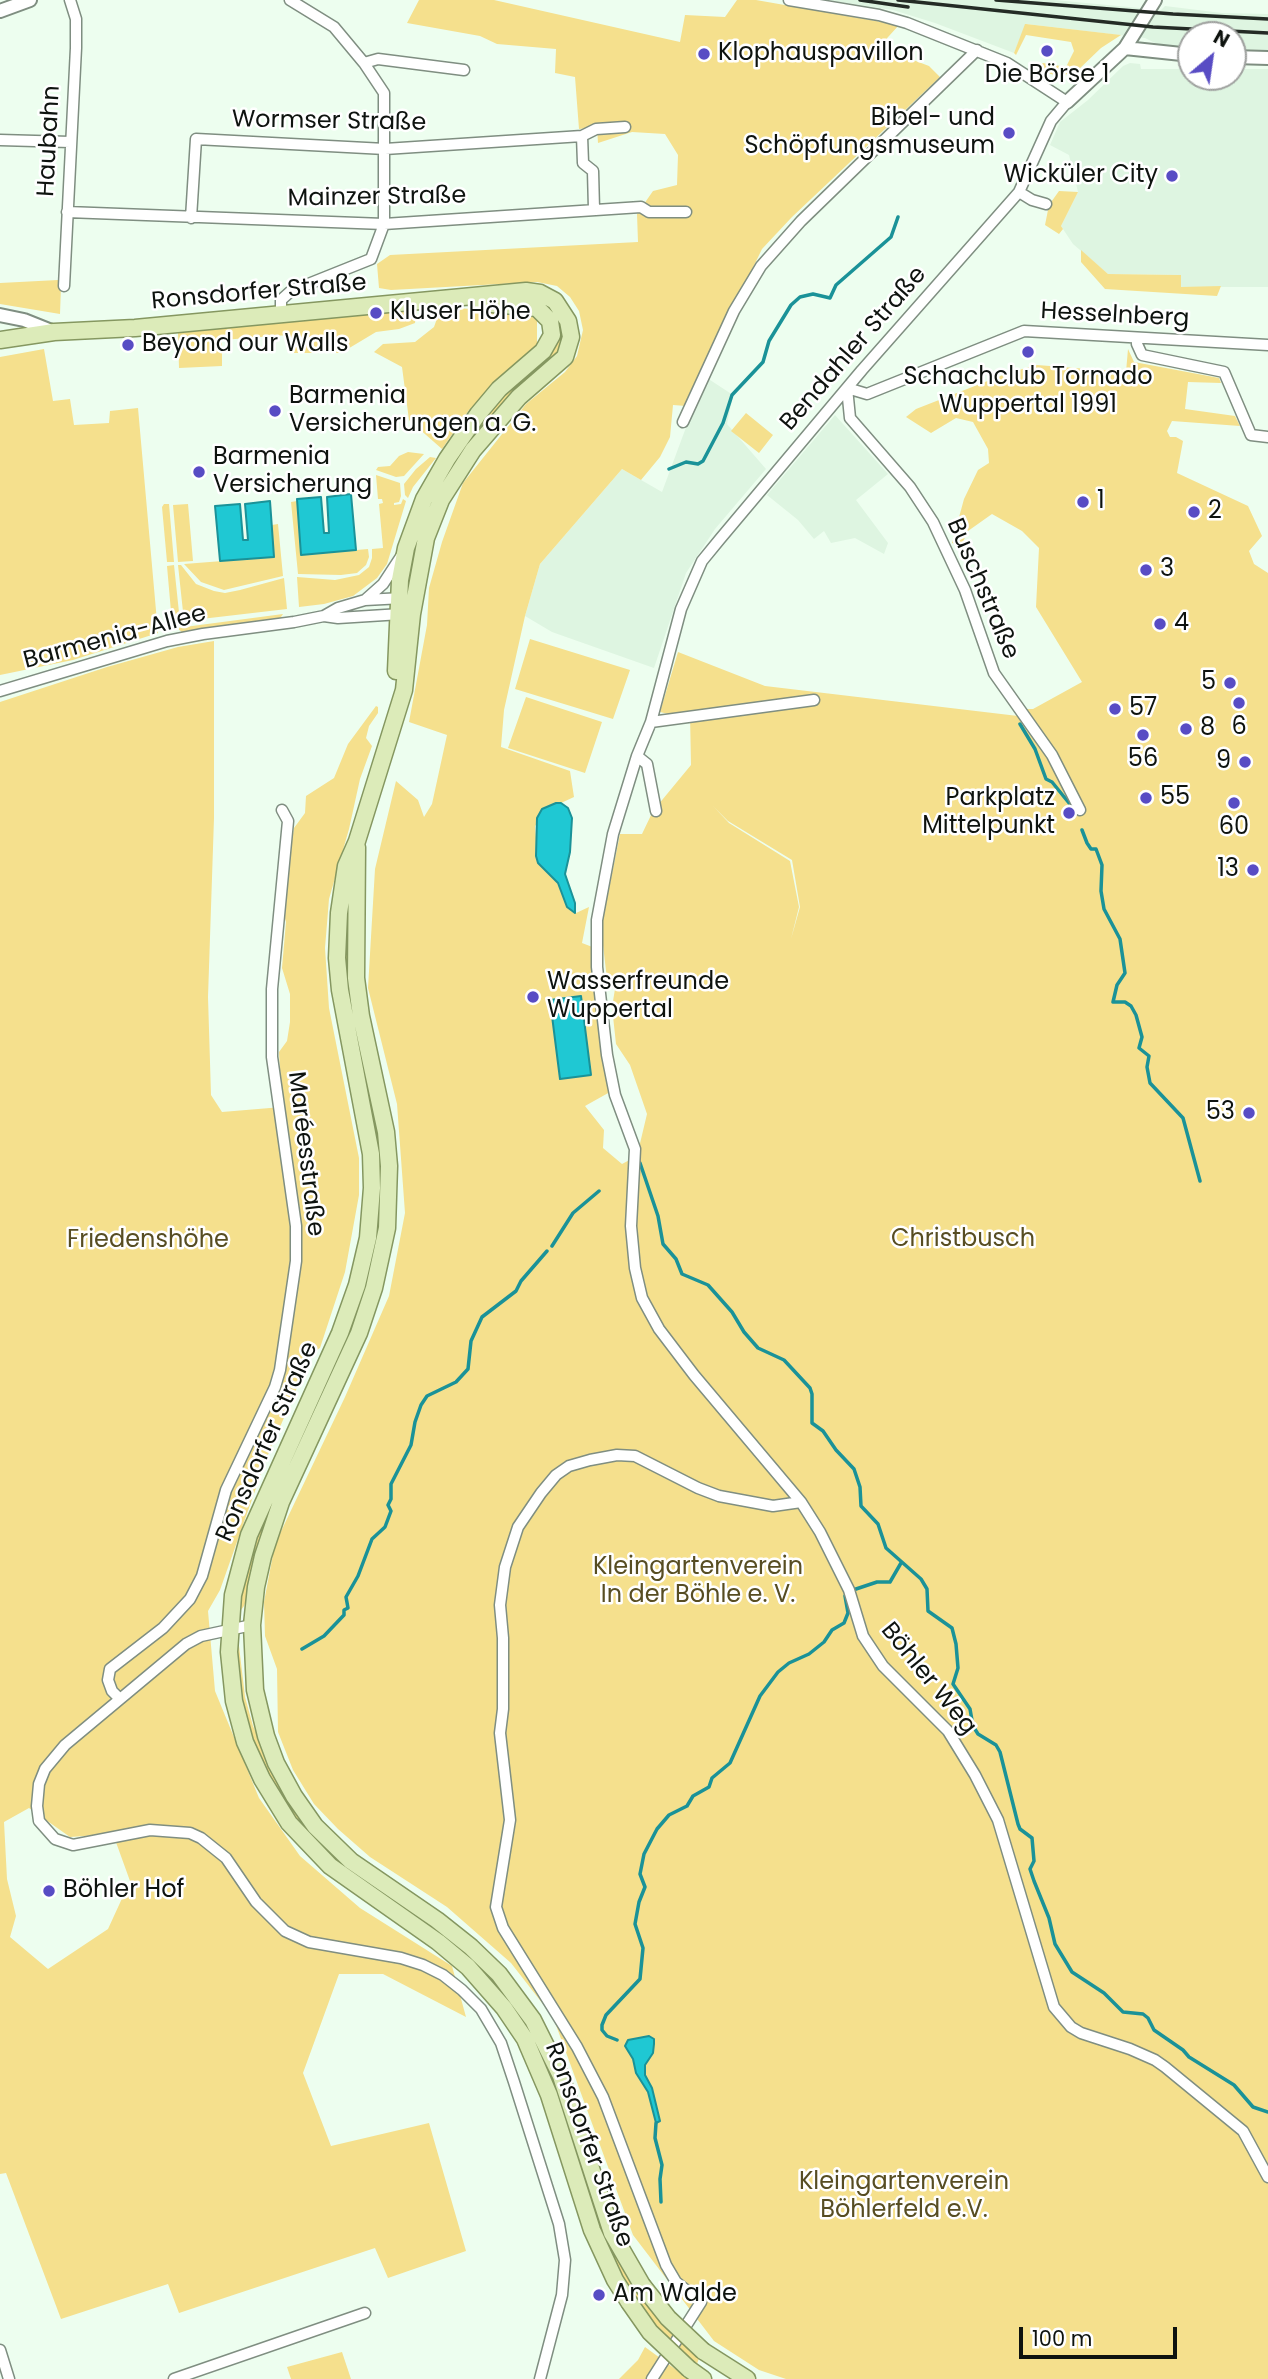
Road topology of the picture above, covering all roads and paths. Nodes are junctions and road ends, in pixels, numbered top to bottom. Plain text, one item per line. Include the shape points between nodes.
1 (30, 0) edge
2 (70, 0) edge
3 (290, 0) edge
4 (789, 0) edge
5 (1154, 0) edge
6 (0, 11) edge
7 (1125, 48) junction
8 (978, 50) junction
9 (1177, 54) edge
10 (1247, 57) edge
11 (1268, 58) edge
12 (364, 63) junction
13 (464, 71) dead end
14 (1067, 102) junction
15 (625, 127) dead end
16 (582, 136) junction
17 (0, 139) edge
18 (70, 142) junction
19 (385, 149) junction
20 (1019, 192) junction
21 (1046, 204) dead end
22 (594, 209) junction
23 (67, 212) junction
24 (686, 212) dead end
25 (191, 218) junction
26 (384, 224) junction
27 (64, 286) dead end
28 (469, 298) junction
29 (281, 313) junction
30 (4, 328) edge
31 (54, 332) junction
32 (1137, 339) junction
33 (1268, 345) edge
34 (847, 388) junction
35 (683, 422) dead end
36 (1268, 437) edge
37 (406, 548) junction
38 (365, 600) junction
39 (406, 606) junction
40 (324, 616) junction
41 (0, 691) edge
42 (814, 700) dead end
43 (651, 722) junction
44 (637, 756) junction
45 (282, 810) dead end
46 (1080, 810) dead end
47 (656, 811) dead end
48 (357, 841) junction
49 (635, 1149) joint
50 (801, 1503) junction
51 (252, 1625) junction
52 (229, 1629) junction
53 (119, 1698) junction
54 (1268, 2177) edge
55 (365, 2313) dead end
56 (0, 2350) edge
57 (709, 2355) junction
58 (698, 2376) edge
59 (9, 2379) edge
60 (174, 2379) edge
61 (540, 2379) edge
62 (652, 2379) edge
63 (747, 2379) edge

1 - 6 street
2 - 18 street, Haubahn via 76,19
3 - 12 street via 334,27
4 - 8 street via 879,15
5 - 7 street, Bendahler Straße
7 - 9 street
7 - 14 street, Bendahler Straße
8 - 14 street via 1029,75
8 - 35 street via 801,221 761,266 734,310
10 - 11 street
12 - 13 street via 378,59
12 - 19 street via 384,93
14 - 20 street, Bendahler Straße via 1051,121
15 - 16 street, Wormser Straße via 596,129
16 - 19 street, Wormser Straße
16 - 22 street via 583,163 593,172
17 - 18 street
18 - 23 street, Haubahn
19 - 25 street, Wormser Straße via 196,139
19 - 26 street
20 - 21 street
20 - 34 street, Bendahler Straße
22 - 24 street, Mainzer Straße via 641,207 649,212
22 - 26 street, Mainzer Straße
23 - 25 street, Mainzer Straße
23 - 27 street, Haubahn
25 - 26 street, Mainzer Straße
26 - 29 street via 371,259 291,291 281,300
28 - 29 main road, Ronsdorfer Straße
28 - 37 main road, Ronsdorfer Straße via 537,308 550,321 552,335 547,347 499,389 471,424 429,491
28 - 39 main road, Ronsdorfer Straße via 526,291 546,295 568,321 569,349 558,365 506,411 458,471 426,538
29 - 31 main road, Ronsdorfer Straße
30 - 31 street, Ronsdorfer Straße
30 - 31 main road, Ronsdorfer Straße via 31,334
32 - 33 street, Hesselnberg
32 - 34 street, Hesselnberg via 1024,331 867,394
32 - 36 street via 1139,351 1147,356 1224,372 1251,435
34 - 43 street, Bendahler Straße via 702,561 681,609
34 - 46 street, Buschstraße via 850,418 933,522 965,590 994,673 1052,755
37 - 38 street, Barmenia-Allee via 383,584
37 - 39 main road, Ronsdorfer Straße
38 - 39 street, Barmenia-Allee
38 - 40 street, Barmenia-Allee
39 - 40 street, Barmenia-Allee via 338,618
39 - 48 main road, Ronsdorfer Straße via 404,690
40 - 41 street, Barmenia-Allee via 167,641
42 - 43 street
43 - 44 street, Bendahler Straße
44 - 47 street via 647,764
44 - 49 street, Bendahler Straße via 612,834 596,938 607,1055 615,1095
45 - 53 street, Maréesstraße via 288,821 272,989 272,1057 296,1226 296,1261 279,1370 226,1490 202,1576 190,1599 163,1628 110,1670 108,1680
48 - 51 main road, Ronsdorfer Straße via 356,978 386,1132 387,1228 359,1333 272,1527 256,1587
48 - 52 main road, Ronsdorfer Straße via 342,883 337,958 345,1025 371,1154 368,1238 340,1334 249,1535 237,1574
49 - 50 street, Böhler Weg via 631,1226 642,1298 694,1376
50 - 54 street, Böhler Weg via 840,1570 863,1636 883,1666 947,1731 998,1820 1054,2007 1081,2033 1130,2049 1165,2067 1243,2131
50 - 62 street via 773,1506 719,1496 635,1456 590,1460 569,1466 541,1493 518,1527 505,1567 500,1605 500,1733 510,1820 496,1907 503,1928 594,2077 666,2264 676,2282 701,2302
51 - 52 street
51 - 57 main road, Ronsdorfer Straße, bridge via 259,1709 276,1763 294,1796 333,1845 471,1947 523,2005 561,2076 623,2255 668,2318
52 - 53 street via 195,1638
52 - 58 main road, Ronsdorfer Straße, bridge via 237,1712 245,1742 273,1800 330,1866 454,1955 504,2008 542,2075 592,2230 615,2280 659,2341
53 - 61 street via 45,1769 39,1784 39,1821 55,1839 73,1845 150,1830 190,1833 226,1858 256,1902 285,1931 309,1942 423,1965 462,1990 492,2025 559,2224 565,2260 562,2295
55 - 60 street
56 - 59 street
57 - 58 street
57 - 63 main road, Ronsdorfer Straße

